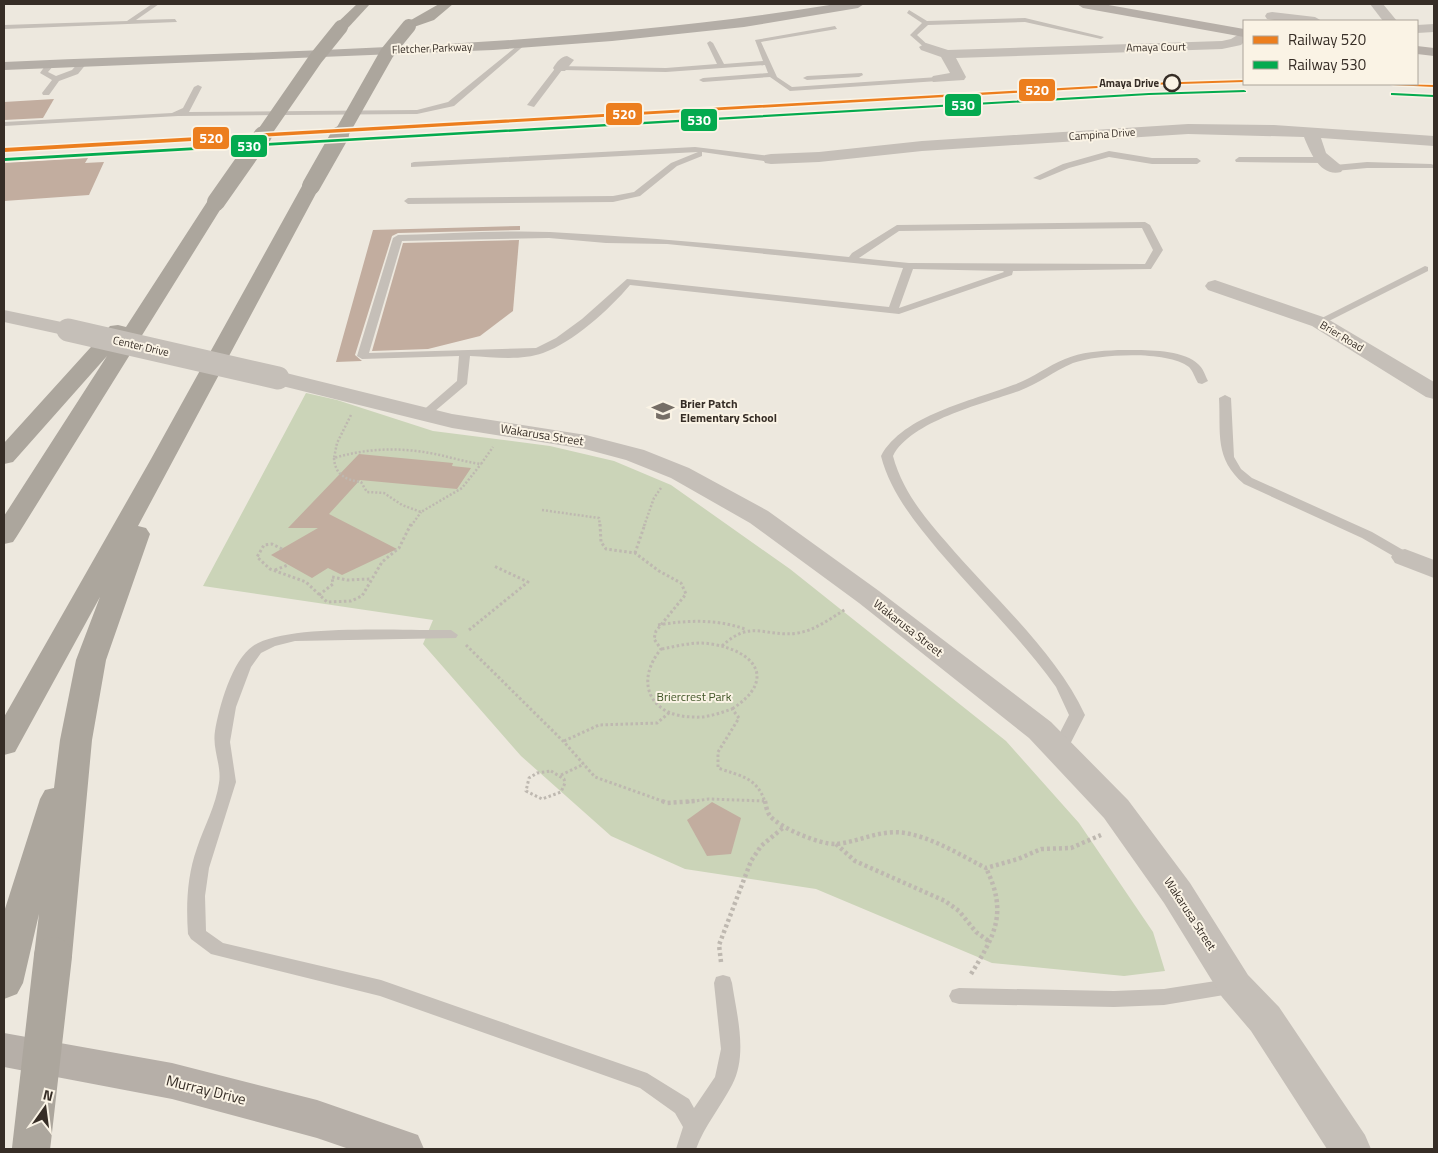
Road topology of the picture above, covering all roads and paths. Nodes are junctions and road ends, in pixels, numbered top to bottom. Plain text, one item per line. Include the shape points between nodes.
1 (156, 4) edge
2 (364, 4) edge
3 (427, 4) edge
4 (447, 4) edge
5 (788, 4) edge
6 (858, 4) edge
7 (1083, 4) edge
8 (1128, 4) edge
9 (1282, 4) edge
10 (1376, 4) edge
11 (909, 12) dead end
12 (1034, 16) dead end
13 (1268, 18) edge
14 (1025, 20) junction
15 (1299, 20) edge
16 (1389, 20) edge
17 (174, 21) dead end
18 (129, 22) junction
19 (926, 23) junction
20 (1243, 24) edge
21 (410, 25) junction
22 (4, 27) edge
23 (835, 28) dead end
24 (1434, 28) edge
25 (1418, 29) edge
26 (1243, 34) edge
27 (1243, 35) edge
28 (1101, 37) dead end
29 (524, 43) junction
30 (710, 43) dead end
31 (926, 47) joint
32 (1418, 50) edge
33 (1434, 52) edge
34 (947, 54) junction
35 (4, 56) edge
36 (1418, 58) edge
37 (1434, 60) edge
38 (83, 63) junction
39 (767, 63) junction
40 (50, 64) junction
41 (4, 66) edge
42 (720, 66) junction
43 (872, 74) junction
44 (772, 75) junction
45 (934, 75) junction
46 (807, 78) dead end
47 (56, 80) junction
48 (703, 80) dead end
49 (876, 83) junction
50 (198, 87) dead end
51 (46, 93) dead end
52 (532, 105) dead end
53 (179, 114) junction
54 (4, 124) edge
55 (1310, 132) junction
56 (1091, 135) junction
57 (1434, 140) edge
58 (715, 151) junction
59 (1109, 154) junction
60 (771, 159) joint
61 (1239, 160) dead end
62 (1197, 161) dead end
63 (1330, 164) junction
64 (414, 165) dead end
65 (1432, 167) dead end
66 (1037, 178) dead end
67 (408, 201) dead end
68 (852, 260) junction
69 (909, 266) junction
70 (1007, 268) junction
71 (1425, 269) dead end
72 (166, 278) junction
73 (1215, 286) dead end
74 (893, 310) junction
75 (4, 316) edge
76 (1319, 322) junction
77 (465, 353) junction
78 (278, 378) joint
79 (1202, 381) dead end
80 (1434, 392) edge
81 (364, 398) junction
82 (1226, 398) dead end
83 (424, 415) junction
84 (505, 429) junction
85 (4, 457) edge
86 (334, 458) junction
87 (163, 459) junction
88 (481, 464) junction
89 (680, 473) junction
90 (542, 510) dead end
91 (420, 512) junction
92 (4, 536) edge
93 (282, 548) dead end
94 (635, 553) junction
95 (1404, 557) joint
96 (288, 565) dead end
97 (494, 566) dead end
98 (275, 570) junction
99 (1434, 570) edge
100 (370, 579) junction
101 (319, 595) junction
102 (868, 597) junction
103 (658, 625) junction
104 (745, 630) junction
105 (461, 636) junction
106 (722, 646) junction
107 (660, 651) junction
108 (732, 710) junction
109 (670, 712) junction
110 (76, 740) junction
111 (564, 742) junction
112 (4, 744) edge
113 (1059, 750) junction
114 (584, 764) junction
115 (561, 775) junction
116 (764, 801) junction
117 (1126, 823) junction
118 (784, 827) junction
119 (835, 844) junction
120 (986, 868) junction
121 (990, 942) junction
122 (4, 982) edge
123 (723, 982) joint
124 (1235, 986) junction
125 (959, 996) joint
126 (4, 1050) edge
127 (694, 1126) junction
128 (32, 1149) edge
129 (403, 1149) edge
130 (686, 1149) edge
131 (1350, 1149) edge

1 - 18 lane
2 - 72 highway, bridge via 316,58
3 - 21 highway
4 - 21 highway
5 - 35 main road, Fletcher Parkway via 537,33
6 - 29 main road, Fletcher Parkway via 744,23 612,38
7 - 26 main road
8 - 20 main road
9 - 13 street
10 - 16 street
11 - 19 lane
12 - 14 lane
13 - 15 street
14 - 19 lane
14 - 28 lane
17 - 18 lane
18 - 22 lane
19 - 31 lane via 913,35
21 - 87 highway, bridge via 387,53 311,186
23 - 39 lane via 757,41
24 - 25 street
27 - 34 street, Amaya Court via 1236,42 1222,45
29 - 38 main road, Fletcher Parkway
29 - 53 lane via 451,104 417,112
30 - 42 lane
31 - 34 street
32 - 33 main road
34 - 45 street via 959,78
36 - 37 main road
38 - 40 main road, Fletcher Parkway
38 - 47 lane via 75,72
39 - 42 lane
39 - 44 lane
40 - 41 main road, Fletcher Parkway
40 - 47 lane via 44,73
42 - 52 lane via 666,70 564,64
43 - 45 lane
43 - 46 lane
43 - 49 lane
44 - 48 lane
44 - 49 lane via 790,89
45 - 49 lane
47 - 51 lane
50 - 53 lane via 186,110
53 - 54 lane
55 - 56 street, Campina Drive via 1196,129
55 - 57 street, Campina Drive
55 - 63 street via 1319,155
56 - 59 street
56 - 60 street, Campina Drive
58 - 60 lane
58 - 64 lane via 694,149
58 - 67 lane via 687,156 665,168 638,193 613,199
59 - 62 lane via 1152,160
59 - 66 lane
61 - 63 lane
63 - 65 lane
68 - 69 lane
68 - 70 lane via 897,228 1145,225 1158,250 1148,267
68 - 77 lane via 667,241 548,235 398,238 362,356
69 - 70 lane
69 - 74 lane
70 - 74 lane via 1009,273 900,311
71 - 76 lane
72 - 85 highway
72 - 92 highway
73 - 76 street, Brier Road
74 - 77 lane via 627,282 582,325 539,351
75 - 78 street, Center Drive, bridge
76 - 80 street, Brier Road
77 - 83 lane via 463,382
78 - 81 street, Wakarusa Street
79 - 113 lane via 1194,365 1179,357 1152,353 1075,359 1020,387 968,404 924,424 893,443 887,456 890,477 926,526 1060,682 1077,715
81 - 83 street, Wakarusa Street
81 - 86 path via 342,432
82 - 95 lane via 1228,457 1248,481 1367,535
83 - 84 street, Wakarusa Street
84 - 88 path
84 - 89 street, Wakarusa Street via 586,442 635,455
86 - 88 path via 357,451 395,448 425,451
86 - 91 path via 337,472 348,480 361,482 367,492 385,493
87 - 110 highway via 92,660
87 - 112 highway
88 - 91 path via 474,477 457,494
89 - 94 path via 654,498
89 - 102 street, Wakarusa Street via 759,517
90 - 94 path via 599,518 601,542 606,549
91 - 100 path via 405,532 399,548 382,562
93 - 98 path via 264,545 257,557
94 - 103 path via 681,583 685,589 686,594 679,607
95 - 99 street
96 - 98 path
97 - 105 path via 528,582
98 - 101 path via 306,582
100 - 101 path via 332,577 333,584
100 - 101 path via 362,596 352,601 327,602
102 - 104 path via 817,627 798,633
102 - 113 street, Wakarusa Street via 1040,730
103 - 104 path via 706,620 727,622
103 - 107 path via 654,639
104 - 106 path via 734,633
105 - 111 path via 466,646
105 - 127 lane via 295,636 257,650 245,663 222,742 229,768 226,788 202,860 194,908 197,934 218,949 381,988 647,1082 682,1106
106 - 107 path via 696,643
106 - 108 path via 753,665 759,680 748,699
107 - 109 path via 649,664 644,683 646,692
108 - 109 path via 705,717 685,717
108 - 116 path via 739,718 738,726 726,737 720,749 718,768 752,781
109 - 111 path via 657,723 599,725
110 - 122 highway via 12,944
110 - 128 highway, bridge
111 - 114 path
113 - 117 street, Wakarusa Street
114 - 115 path
114 - 116 path via 596,777 667,803 709,799
115 - 115 path via 565,784 555,796 536,798 526,791 526,782 533,774 551,771
116 - 118 path via 769,815
117 - 120 path via 1071,848 1041,849
117 - 124 street, Wakarusa Street via 1177,893
118 - 119 path
118 - 123 path via 761,846 751,861 719,945
119 - 120 path via 875,834 903,833 930,840
119 - 121 path via 855,861 944,901
120 - 121 path via 995,892 997,914
121 - 125 path
123 - 127 lane via 730,1049 724,1080
124 - 125 lane via 1164,997 1114,999
124 - 131 street, Wakarusa Street via 1265,1019
126 - 129 main road, Murray Drive via 172,1081 317,1119
127 - 130 lane

